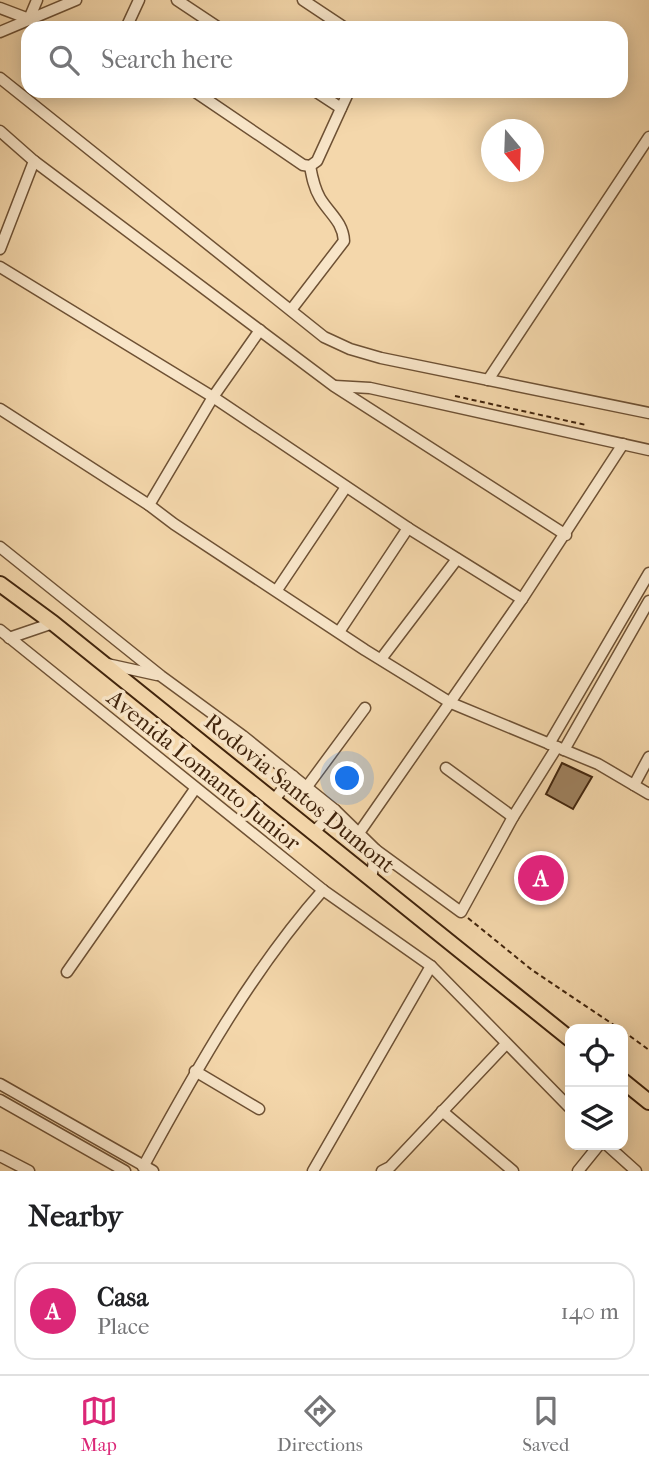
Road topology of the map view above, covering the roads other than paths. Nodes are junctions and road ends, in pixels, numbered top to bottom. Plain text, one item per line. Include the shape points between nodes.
1 (37, 0) edge
2 (76, 0) edge
3 (303, 0) edge
4 (136, 1) edge
5 (182, 1) edge
6 (0, 8) edge
7 (29, 19) junction
8 (25, 21) edge
9 (129, 21) edge
10 (209, 21) edge
11 (334, 21) edge
12 (21, 23) edge
13 (0, 32) edge
14 (0, 78) edge
15 (21, 95) edge
16 (25, 98) edge
17 (204, 98) edge
18 (326, 98) edge
19 (346, 98) edge
20 (341, 108) junction
21 (0, 131) edge
22 (649, 137) edge
23 (34, 160) junction
24 (310, 166) junction
25 (0, 249) edge
26 (0, 267) edge
27 (290, 310) junction
28 (260, 330) junction
29 (488, 380) junction
30 (334, 386) junction
31 (213, 397) junction
32 (0, 409) edge
33 (649, 413) edge
34 (624, 444) junction
35 (649, 450) edge
36 (346, 486) junction
37 (149, 505) junction
38 (408, 528) junction
39 (565, 535) junction
40 (0, 547) edge
41 (457, 559) junction
42 (649, 573) edge
43 (0, 584) edge
44 (277, 590) junction
45 (522, 599) junction
46 (649, 601) edge
47 (53, 623) junction
48 (0, 630) edge
49 (339, 632) junction
50 (9, 638) junction
51 (381, 659) junction
52 (100, 662) junction
53 (161, 676) junction
54 (451, 703) junction
55 (365, 708) dead end
56 (557, 747) junction
57 (649, 757) edge
58 (446, 768) dead end
59 (293, 776) junction
60 (634, 785) junction
61 (306, 788) junction
62 (195, 789) junction
63 (649, 794) edge
64 (273, 801) junction
65 (335, 810) junction
66 (513, 817) junction
67 (313, 833) junction
68 (359, 833) junction
69 (376, 850) junction
70 (371, 879) junction
71 (323, 890) junction
72 (431, 966) junction
73 (67, 972) dead end
74 (565, 1034) edge
75 (506, 1044) junction
76 (195, 1070) junction
77 (0, 1084) edge
78 (628, 1085) edge
79 (645, 1097) edge
80 (0, 1100) edge
81 (565, 1103) edge
82 (259, 1109) dead end
83 (442, 1111) junction
84 (595, 1150) edge
85 (613, 1150) edge
86 (0, 1156) edge
87 (148, 1169) edge
88 (389, 1170) edge
89 (29, 1171) edge
90 (125, 1171) edge
91 (313, 1171) edge
92 (513, 1171) edge
93 (579, 1171) edge
94 (636, 1171) edge

1 - 7 street
2 - 7 street
3 - 11 street
4 - 9 street
5 - 10 street
6 - 7 street
7 - 8 street
12 - 13 street
14 - 15 street
16 - 27 street
17 - 24 street
18 - 20 street
19 - 20 street
20 - 24 street via 317,161
21 - 23 street
22 - 29 street
23 - 25 street
23 - 28 street
24 - 27 street via 315,187 340,223 344,241
26 - 31 street
27 - 29 street via 324,337 350,349
28 - 30 street
28 - 31 street
29 - 33 street
30 - 34 street via 370,388
30 - 39 street
31 - 36 street
31 - 37 street
32 - 37 street
34 - 35 street
34 - 39 street
36 - 38 street
36 - 44 street
37 - 44 street
38 - 41 street
38 - 49 street
39 - 45 street
40 - 53 street
41 - 45 street
41 - 51 street
42 - 56 street
43 - 47 highway, Rodovia Santos Dumont
44 - 49 street
45 - 54 street
46 - 56 street
47 - 50 street
47 - 52 highway, Rodovia Santos Dumont
48 - 50 street, Avenida Lomanto Junior
49 - 51 street
50 - 62 street, Avenida Lomanto Junior
51 - 54 street
52 - 53 street
52 - 64 highway, Rodovia Santos Dumont
53 - 59 street
54 - 56 street
54 - 68 street
55 - 61 street
56 - 60 street
56 - 66 street
57 - 60 street
58 - 66 street
59 - 61 street
59 - 64 street
60 - 63 street
61 - 65 street
62 - 71 street, Avenida Lomanto Junior
62 - 73 street
64 - 67 highway, Rodovia Santos Dumont
65 - 67 street
65 - 68 street
66 - 69 street via 461,912
67 - 70 highway, Rodovia Santos Dumont
68 - 69 street
69 - 70 street
70 - 74 highway, Rodovia Santos Dumont
71 - 72 street, Avenida Lomanto Junior
71 - 76 street via 248,988
72 - 75 street, Avenida Lomanto Junior
72 - 91 street
75 - 81 street, Avenida Lomanto Junior
75 - 83 street
76 - 82 street
76 - 87 street
77 - 87 street
78 - 79 highway
80 - 90 street
83 - 88 street
83 - 92 street
84 - 93 street
85 - 94 street
86 - 89 street

